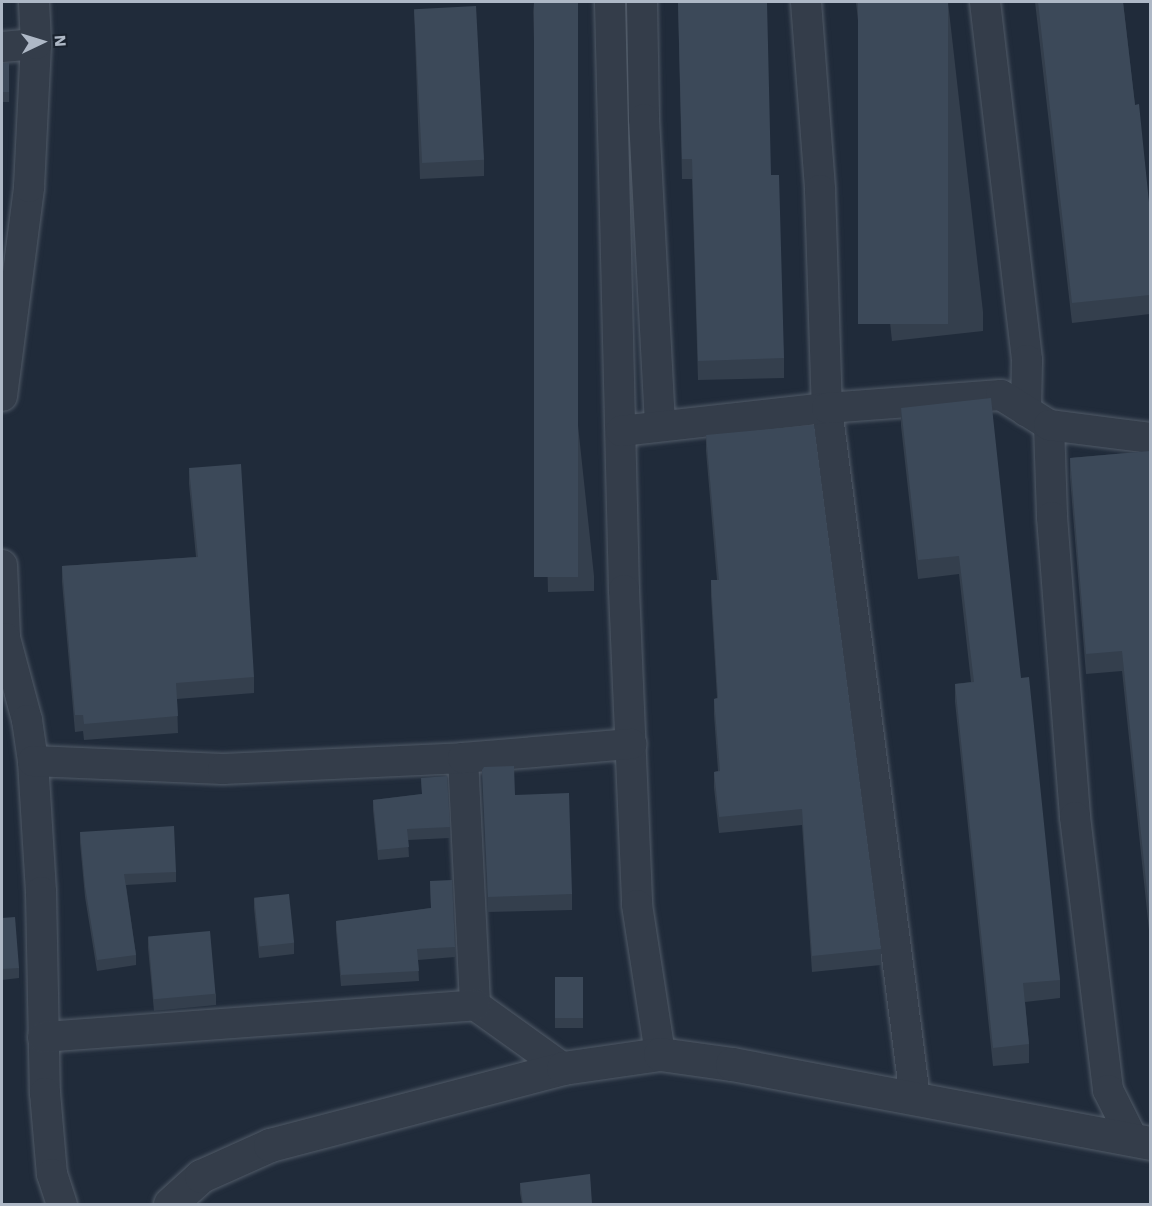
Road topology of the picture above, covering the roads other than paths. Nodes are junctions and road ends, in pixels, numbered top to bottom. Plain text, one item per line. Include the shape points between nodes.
1 (34, 2) edge
2 (610, 2) edge
3 (642, 2) edge
4 (806, 2) edge
5 (985, 2) edge
6 (36, 44) junction
7 (2, 47) edge
8 (2, 396) edge
9 (827, 408) junction
10 (1037, 418) junction
11 (660, 425) junction
12 (621, 431) junction
13 (1150, 438) edge
14 (2, 565) edge
15 (631, 744) junction
16 (463, 758) junction
17 (33, 761) junction
18 (475, 1005) junction
19 (44, 1037) junction
20 (660, 1054) junction
21 (563, 1068) junction
22 (915, 1098) junction
23 (1142, 1141) edge
24 (62, 1204) edge
25 (170, 1204) edge

1 - 6 street
2 - 12 street
3 - 11 street
4 - 9 street via 820,190
5 - 10 street
6 - 7 street
6 - 8 street via 29,187
9 - 10 street via 1001,395
9 - 11 street
9 - 22 street
10 - 13 street
10 - 23 street via 1052,517 1075,817 1108,1090
11 - 12 street
12 - 15 street
14 - 17 street via 5,638 27,720
15 - 16 street
15 - 20 street via 637,905
16 - 17 street via 224,769
16 - 18 street
17 - 19 street
18 - 19 street
18 - 21 street
19 - 24 street via 52,1174
20 - 21 street
20 - 22 street
21 - 25 street via 270,1145 201,1176
22 - 23 street

